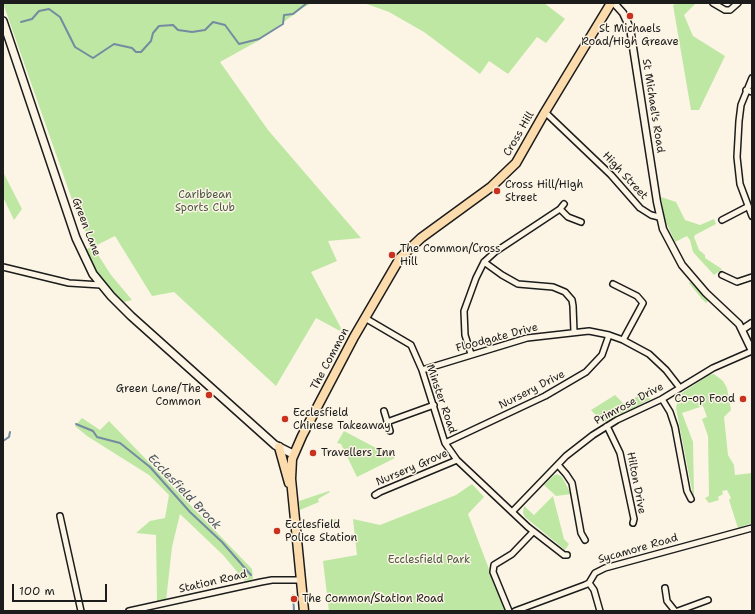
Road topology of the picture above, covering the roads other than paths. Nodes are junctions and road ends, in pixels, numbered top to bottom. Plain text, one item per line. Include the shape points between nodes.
1 (610, 3) edge
2 (614, 3) edge
3 (713, 3) edge
4 (738, 3) edge
5 (3, 21) edge
6 (752, 78) edge
7 (746, 90) junction
8 (752, 92) edge
9 (545, 112) junction
10 (564, 204) dead end
11 (748, 208) junction
12 (560, 210) junction
13 (752, 216) edge
14 (659, 217) junction
15 (722, 220) dead end
16 (581, 222) dead end
17 (412, 245) joint
18 (484, 262) junction
19 (3, 266) edge
20 (722, 275) dead end
21 (752, 277) edge
22 (613, 284) dead end
23 (101, 285) junction
24 (365, 318) junction
25 (752, 323) edge
26 (743, 329) junction
27 (574, 332) junction
28 (609, 335) junction
29 (622, 340) junction
30 (752, 351) edge
31 (471, 354) junction
32 (422, 370) junction
33 (680, 388) junction
34 (662, 399) junction
35 (434, 405) junction
36 (384, 411) dead end
37 (387, 422) junction
38 (606, 426) junction
39 (390, 431) dead end
40 (445, 443) junction
41 (278, 447) junction
42 (293, 454) junction
43 (457, 460) junction
44 (558, 465) junction
45 (291, 487) junction
46 (375, 496) dead end
47 (691, 499) dead end
48 (512, 512) junction
49 (60, 516) dead end
50 (633, 523) dead end
51 (752, 528) edge
52 (533, 532) junction
53 (586, 540) dead end
54 (567, 555) dead end
55 (302, 580) junction
56 (589, 583) junction
57 (665, 588) dead end
58 (708, 600) dead end
59 (81, 611) edge
60 (130, 611) edge
61 (304, 611) edge
62 (509, 611) edge
63 (515, 611) edge
64 (600, 611) edge
65 (676, 611) edge

1 - 9 main road, Cross Hill
2 - 14 street, St Michael's Road via 622,13 631,33
3 - 4 street via 730,10
5 - 23 main road, Green Lane via 76,238 84,258
6 - 7 street
7 - 8 street
7 - 11 street via 738,121 737,157 740,184
9 - 14 street, High Street via 611,174 640,208 651,216
9 - 17 main road, Cross Hill via 520,158 502,178
10 - 12 street
11 - 13 street
11 - 15 street
12 - 16 street via 568,217
12 - 18 street via 495,252
14 - 26 street via 682,265
17 - 24 main road, The Common via 397,262
18 - 27 street via 515,282 553,287 565,292 572,300
18 - 31 street via 464,311 465,335
19 - 23 street via 69,283
20 - 21 street via 738,282
22 - 29 street via 637,296 643,303
23 - 41 main road, Green Lane via 131,316
24 - 32 street, Minster Road via 410,345
24 - 42 main road, The Common
25 - 26 street
26 - 30 street
27 - 28 street, Floodgate Drive
27 - 31 street, Floodgate Drive via 527,338
28 - 29 street, Floodgate Drive
28 - 40 street, Nursery Drive via 602,355 586,372 538,399
29 - 33 street, Floodgate Drive via 657,362
30 - 33 street, Primrose Drive via 713,368
31 - 32 street, Floodgate Drive
32 - 35 street, Minster Road
33 - 34 street, Primrose Drive
34 - 38 street, Primrose Drive
34 - 47 street via 675,427
35 - 37 street
35 - 40 street, Minster Road
36 - 37 street
37 - 39 street
38 - 44 street, Primrose Drive via 578,446
38 - 50 street, Hilton Drive via 620,453
40 - 43 street, Minster Road
41 - 42 main road, Green Lane
41 - 45 main road
42 - 45 main road, The Common
43 - 46 street, Nursery Grove
43 - 48 street, Minster Road
44 - 48 street, Primrose Drive
44 - 53 street via 570,479 581,533
45 - 55 main road, The Common
48 - 52 street, Minster Road
49 - 59 street
51 - 56 street, Sycamore Road via 605,568 595,573
52 - 54 street, Minster Road
52 - 62 street via 512,554 494,565 494,572
55 - 60 street, Station Road via 261,582
55 - 61 main road, The Common
56 - 63 street, Sycamore Road
56 - 64 street via 594,590
57 - 65 street via 667,601
58 - 65 street

